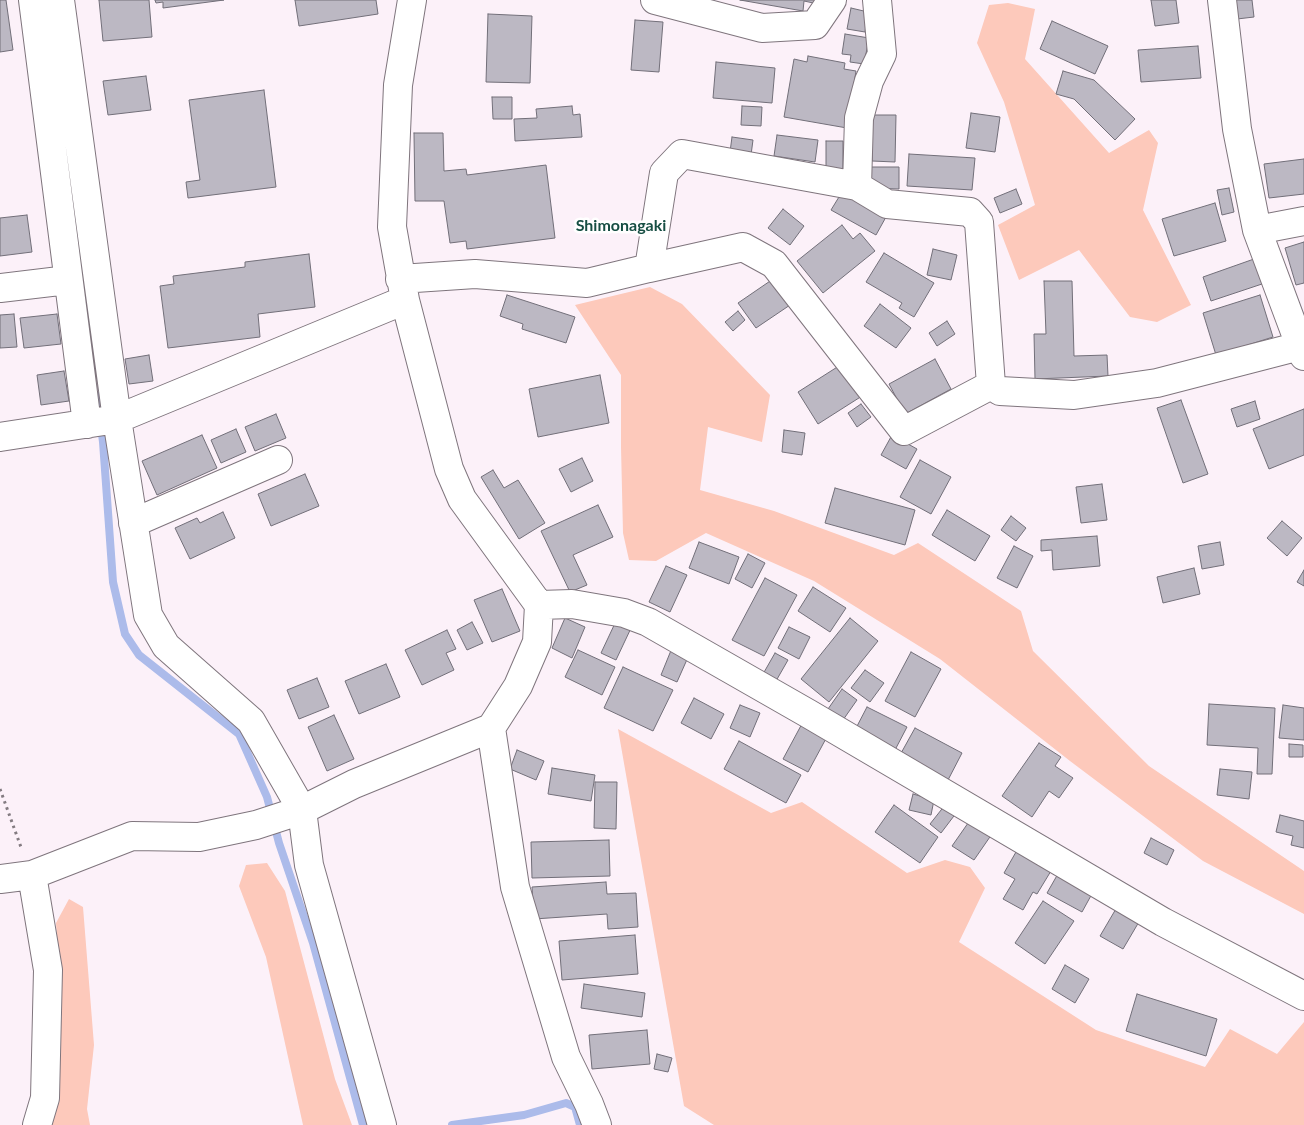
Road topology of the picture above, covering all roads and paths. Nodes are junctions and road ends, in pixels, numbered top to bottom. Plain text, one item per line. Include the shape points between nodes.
1 (33, 0) edge
2 (60, 0) edge
3 (412, 0) edge
4 (654, 0) edge
5 (832, 0) edge
6 (877, 0) edge
7 (1222, 0) edge
8 (858, 186) junction
9 (1304, 222) edge
10 (1257, 230) junction
11 (649, 268) junction
12 (68, 280) junction
13 (0, 288) edge
14 (403, 290) junction
15 (1302, 351) edge
16 (991, 385) junction
17 (101, 421) junction
18 (0, 437) edge
19 (278, 460) dead end
20 (133, 523) junction
21 (539, 605) junction
22 (491, 728) junction
23 (0, 789) edge
24 (292, 813) junction
25 (32, 875) junction
26 (0, 878) edge
27 (1304, 996) edge
28 (382, 1123) edge
29 (37, 1125) edge
30 (597, 1125) edge

1 - 12 street
2 - 17 street
3 - 14 street via 398,85 392,217
4 - 5 street via 762,28 816,26
6 - 8 street via 882,54 869,81 859,118
7 - 10 street via 1237,129
8 - 11 street via 682,154 664,173
8 - 16 street via 887,204 970,212 980,222
9 - 10 street
10 - 15 street
11 - 14 street via 587,283 475,274
11 - 16 street via 743,247 774,264 904,431
12 - 13 street
12 - 17 street
14 - 17 street
14 - 21 street via 449,469 462,499
15 - 16 street via 1156,383 1074,396 1000,391
17 - 18 street
17 - 20 street
19 - 20 street
20 - 24 street via 148,615 166,646 250,722
21 - 22 street via 537,642 518,686
21 - 27 street via 572,604 624,613 648,622 1164,922
22 - 24 street
22 - 30 street via 515,888 566,1057
23 - 25 path
24 - 25 street via 256,825 199,837 132,836
24 - 28 street
25 - 26 street
25 - 29 street via 48,970 45,1098

